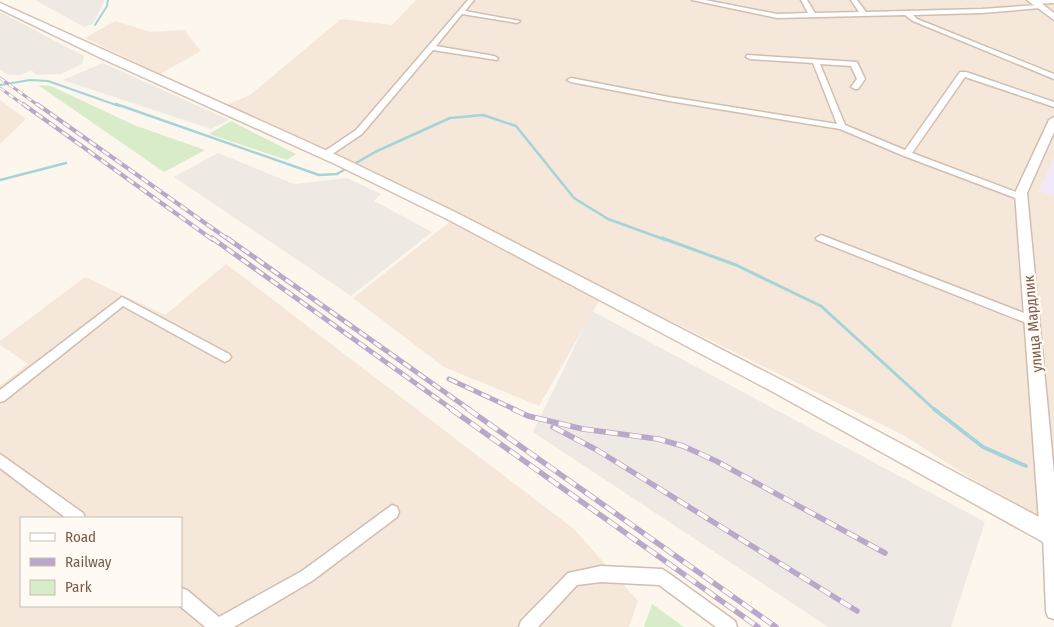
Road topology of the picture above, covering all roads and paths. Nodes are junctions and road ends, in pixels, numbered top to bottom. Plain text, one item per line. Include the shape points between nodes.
1 (470, 0) edge
2 (695, 0) edge
3 (804, 0) edge
4 (854, 0) edge
5 (1054, 1) edge
6 (1034, 3) edge
7 (0, 6) edge
8 (460, 12) junction
9 (907, 13) junction
10 (864, 14) junction
11 (813, 16) junction
12 (1054, 17) edge
13 (517, 22) dead end
14 (430, 48) junction
15 (750, 57) dead end
16 (494, 58) dead end
17 (816, 63) junction
18 (1054, 77) edge
19 (571, 80) dead end
20 (855, 87) dead end
21 (1054, 105) edge
22 (1054, 120) edge
23 (842, 127) junction
24 (907, 154) junction
25 (325, 155) junction
26 (1021, 197) junction
27 (821, 238) dead end
28 (1033, 321) junction
29 (225, 357) dead end
30 (0, 397) edge
31 (1048, 436) edge
32 (0, 460) edge
33 (392, 512) dead end
34 (77, 517) edge
35 (1052, 536) edge
36 (182, 597) edge
37 (1054, 612) edge
38 (218, 627) edge
39 (527, 627) edge
40 (729, 627) edge

1 - 8 street
2 - 11 street via 777,16
3 - 11 street
4 - 10 street
5 - 6 street
6 - 9 street
6 - 12 main road
7 - 25 main road
8 - 13 street
8 - 14 street
9 - 10 street
9 - 18 street via 915,20
10 - 11 street
14 - 16 street
14 - 25 street via 359,132
15 - 17 street
17 - 20 street via 854,64 860,79
17 - 23 street
19 - 23 street
21 - 24 street via 963,74
22 - 26 street, улица Мардлик
23 - 24 street
24 - 26 street
25 - 35 main road via 526,254
26 - 28 street, улица Мардлик
27 - 28 street
28 - 31 street, улица Мардлик
29 - 30 street via 122,301
31 - 35 street, улица Мардлик
32 - 34 street
33 - 38 street via 307,576
35 - 37 street
36 - 38 street
39 - 40 street via 574,578 602,574 662,577

